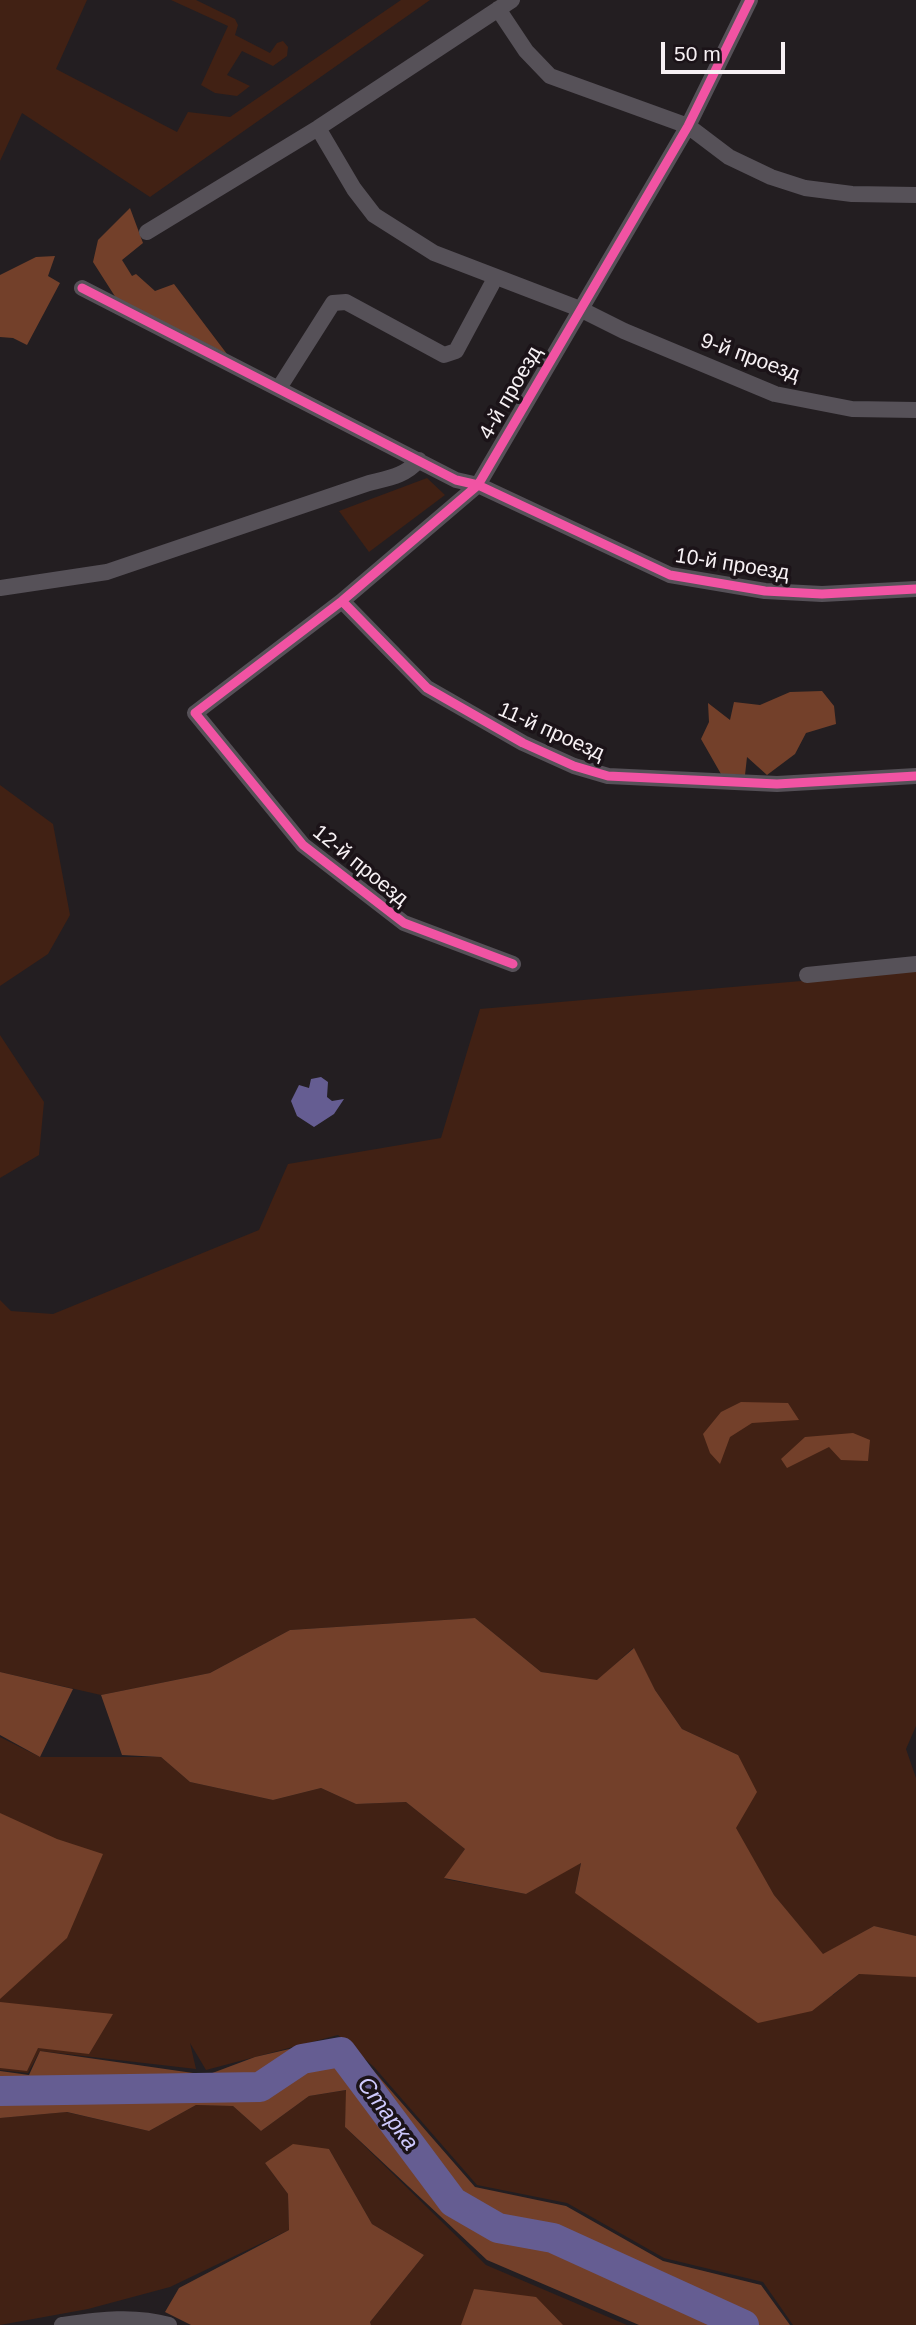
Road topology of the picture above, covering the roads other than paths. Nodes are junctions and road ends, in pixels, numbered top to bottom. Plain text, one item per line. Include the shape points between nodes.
1 (512, 0) edge
2 (750, 0) edge
3 (498, 9) junction
4 (688, 126) junction
5 (318, 128) junction
6 (916, 195) edge
7 (147, 232) dead end
8 (492, 284) dead end
9 (82, 288) dead end
10 (580, 309) junction
11 (279, 388) junction
12 (916, 410) edge
13 (419, 460) junction
14 (478, 485) junction
15 (0, 589) edge
16 (916, 589) edge
17 (342, 601) junction
18 (195, 713) joint
19 (916, 776) edge
20 (513, 964) dead end
21 (916, 964) edge
22 (807, 975) dead end
23 (62, 2325) edge
24 (169, 2325) edge

1 - 3 street
2 - 4 street, 4-й проезд
3 - 4 street via 526,51 550,76
3 - 5 street
4 - 6 street via 729,157 805,188
4 - 10 street, 4-й проезд
5 - 7 street
5 - 10 street, 9-й проезд via 374,215 435,253
8 - 11 street via 451,355 346,302 333,303
9 - 11 street, 10-й проезд
10 - 12 street, 9-й проезд via 775,394 852,409
10 - 14 street, 4-й проезд
11 - 13 street, 10-й проезд
13 - 14 street, 10-й проезд via 456,480
13 - 15 street via 409,472 107,572
14 - 16 street, 10-й проезд via 670,575 765,591 822,594
14 - 17 street, 4-й проезд
17 - 18 street, 4-й проезд
17 - 19 street, 11-й проезд via 427,688 523,743 608,776 777,784
18 - 20 street, 12-й проезд via 318,860 404,923
21 - 22 street
23 - 24 street via 139,2318

